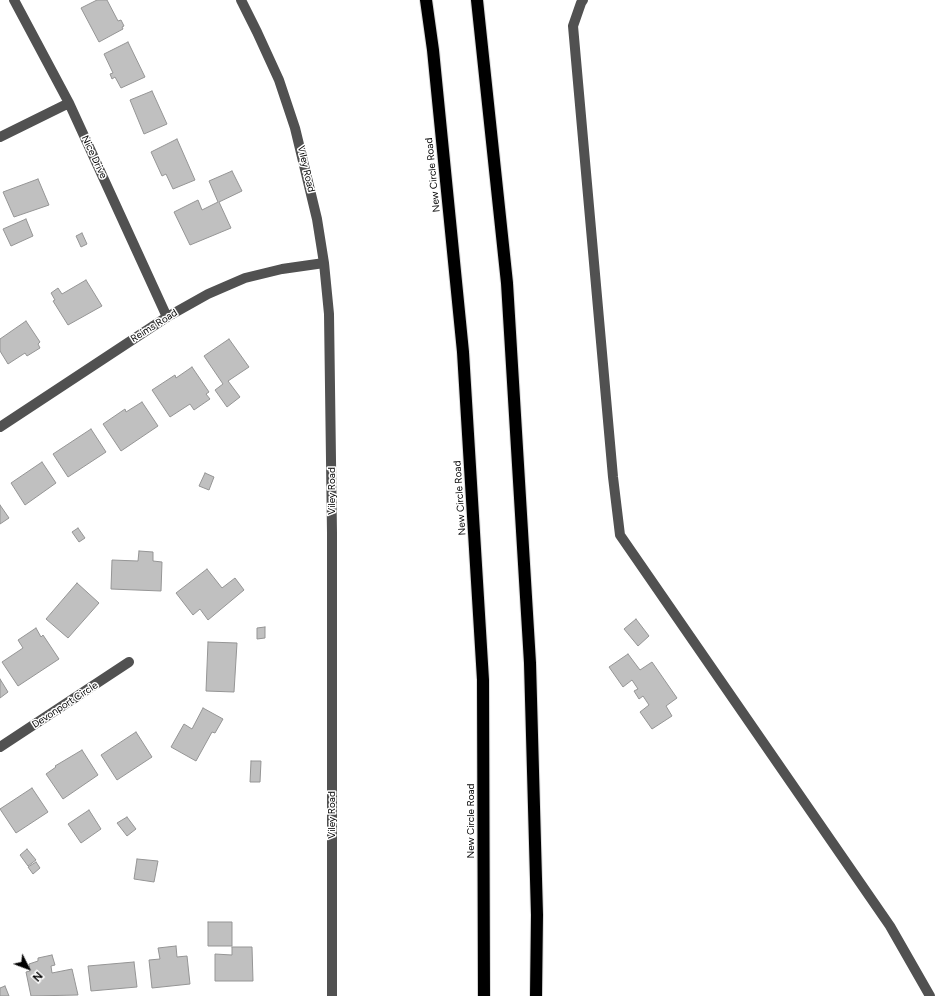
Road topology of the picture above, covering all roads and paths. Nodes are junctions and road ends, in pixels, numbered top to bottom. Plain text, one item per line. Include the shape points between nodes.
1 (14, 0) edge
2 (241, 0) edge
3 (426, 0) edge
4 (477, 0) edge
5 (583, 0) edge
6 (69, 103) junction
7 (0, 137) edge
8 (324, 263) junction
9 (167, 317) junction
10 (0, 427) edge
11 (129, 662) dead end
12 (0, 747) edge
13 (332, 996) edge
14 (484, 996) edge
15 (536, 996) edge
16 (930, 996) edge

1 - 6 street, Nice Drive
2 - 8 street, Viley Road via 279,80 295,128 315,211
3 - 14 highway, New Circle Road via 463,352 482,657
4 - 15 highway via 507,283 530,663
5 - 16 street via 573,26 620,535 890,926
6 - 7 street
6 - 9 street, Nice Drive
8 - 9 street, Reims Road via 245,278 208,294
8 - 13 street, Viley Road via 331,364
9 - 10 street, Reims Road
11 - 12 street, Devonport Circle

